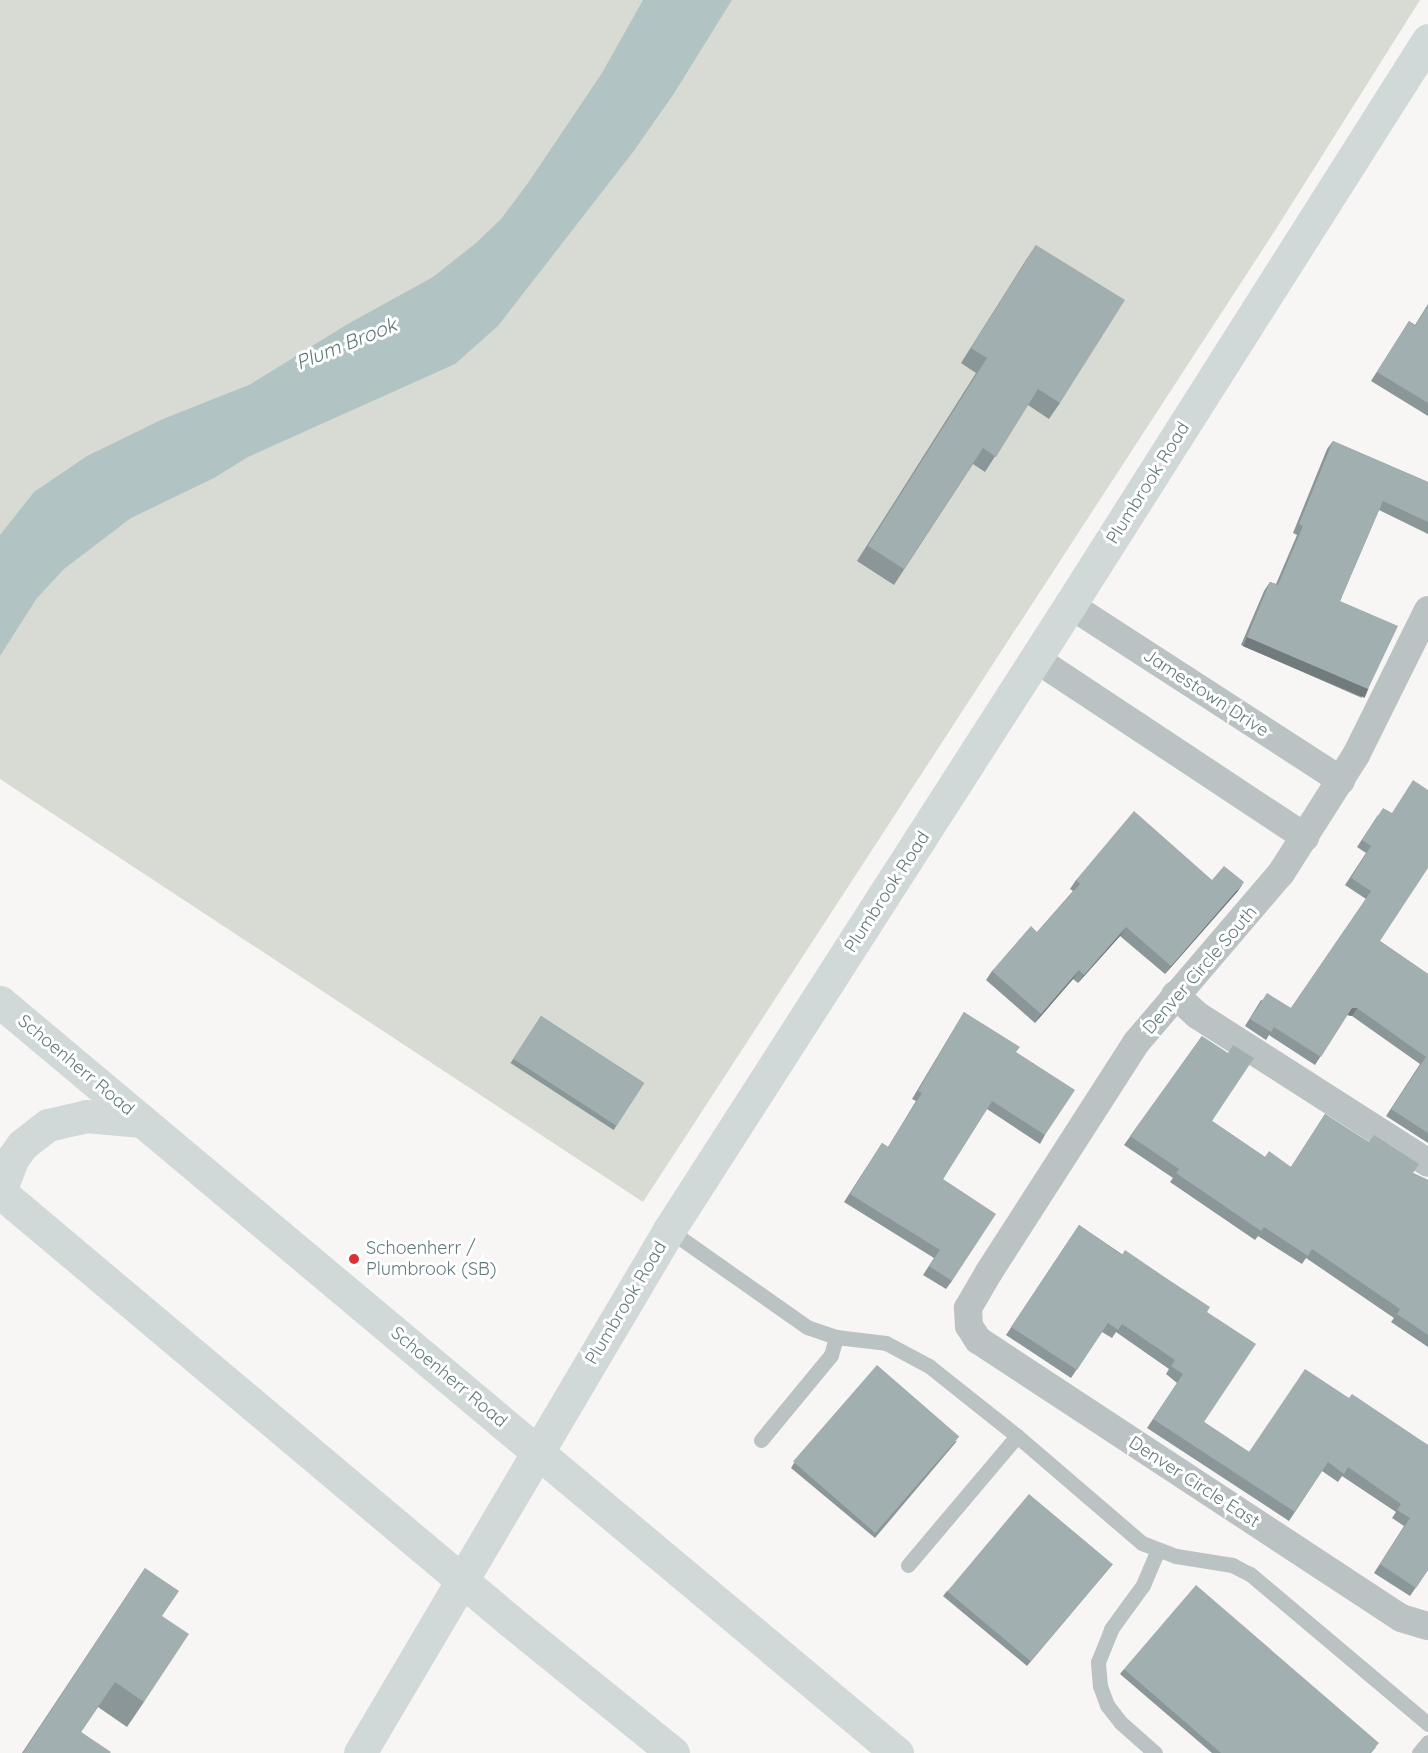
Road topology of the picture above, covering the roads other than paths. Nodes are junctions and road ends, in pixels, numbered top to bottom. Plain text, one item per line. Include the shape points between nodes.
1 (1428, 40) edge
2 (1070, 606) junction
3 (1428, 610) edge
4 (1036, 660) junction
5 (1341, 780) junction
6 (1305, 837) junction
7 (1175, 995) junction
8 (0, 1002) edge
9 (142, 1121) junction
10 (1428, 1163) edge
11 (0, 1192) edge
12 (669, 1230) junction
13 (969, 1326) joint
14 (836, 1336) junction
15 (1017, 1436) junction
16 (761, 1440) dead end
17 (539, 1451) junction
18 (1158, 1550) junction
19 (908, 1565) dead end
20 (463, 1580) junction
21 (1428, 1626) edge
22 (1428, 1724) edge
23 (1428, 1742) edge
24 (360, 1753) edge
25 (673, 1753) edge
26 (897, 1753) edge
27 (1155, 1753) edge
28 (1419, 1753) edge

1 - 2 main road, Plumbrook Road
2 - 4 main road, Plumbrook Road
2 - 5 street, Jamestown Drive
3 - 5 street, Denver Circle South via 1372,727
4 - 6 street
4 - 12 main road, Plumbrook Road
5 - 6 street, Denver Circle South
6 - 7 street, Denver Circle South via 1259,902
7 - 10 street via 1197,1015
7 - 13 street, Denver Circle South via 1136,1043 989,1272 968,1308
8 - 9 main road, Schoenherr Road
9 - 11 main road via 86,1116 48,1125 17,1152
9 - 17 main road, Schoenherr Road
11 - 20 main road
12 - 14 lane via 720,1263 790,1318
12 - 17 main road, Plumbrook Road
13 - 21 street, Denver Circle East via 978,1340 1401,1618
14 - 15 lane via 886,1342 904,1351 953,1384
14 - 16 lane via 831,1355
15 - 18 lane via 1126,1531
15 - 19 lane
17 - 20 main road, Plumbrook Road
17 - 26 main road, Schoenherr Road
18 - 22 lane via 1216,1561 1250,1574
18 - 27 lane via 1143,1585 1111,1629 1098,1662 1107,1705
20 - 24 main road, Plumbrook Road
20 - 25 main road
23 - 28 lane

